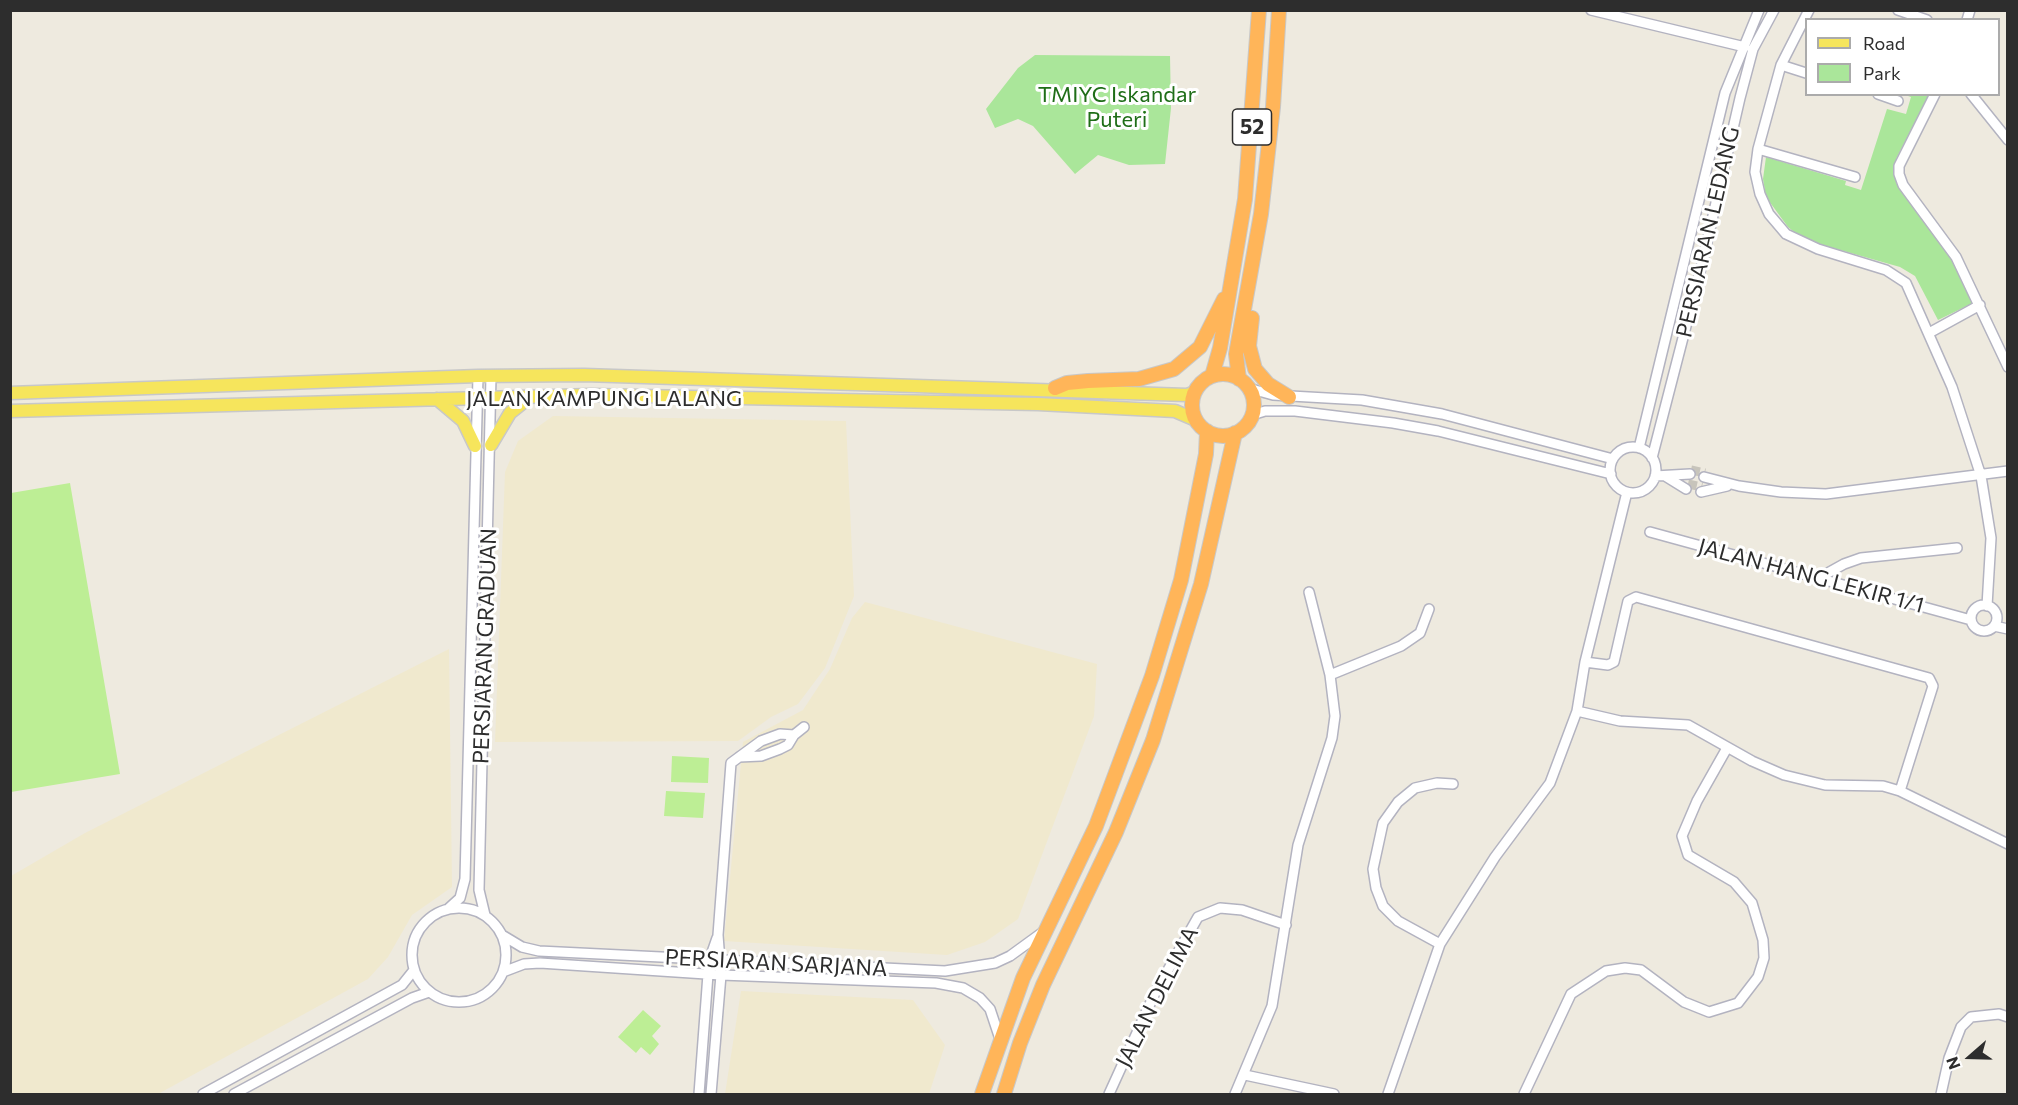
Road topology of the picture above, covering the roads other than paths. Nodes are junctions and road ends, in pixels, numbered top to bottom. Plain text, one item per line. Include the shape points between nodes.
1 (1258, 10) edge
2 (1279, 10) edge
3 (1591, 10) edge
4 (1759, 10) edge
5 (1774, 10) edge
6 (1809, 10) edge
7 (1898, 10) edge
8 (1921, 18) edge
9 (1742, 47) junction
10 (1753, 49) junction
11 (1781, 65) junction
12 (1805, 73) edge
13 (1884, 96) edge
14 (1934, 96) edge
15 (1973, 96) edge
16 (1898, 101) dead end
17 (2007, 140) edge
18 (1758, 149) junction
19 (1855, 177) dead end
20 (1250, 277) junction
21 (1231, 290) junction
22 (1980, 305) junction
23 (1929, 333) junction
24 (2007, 367) edge
25 (478, 376) junction
26 (491, 376) junction
27 (1212, 376) junction
28 (1243, 383) junction
29 (1055, 388) junction
30 (1195, 392) junction
31 (10, 393) edge
32 (531, 396) junction
33 (1289, 397) junction
34 (478, 398) junction
35 (491, 398) junction
36 (437, 399) junction
37 (10, 411) edge
38 (1252, 415) junction
39 (1196, 420) junction
40 (1207, 431) junction
41 (1235, 433) junction
42 (491, 445) junction
43 (475, 446) junction
44 (1639, 448) junction
45 (1652, 458) junction
46 (1613, 459) junction
47 (475, 467) junction
48 (490, 468) junction
49 (2007, 471) edge
50 (1611, 474) junction
51 (1660, 476) junction
52 (1981, 476) junction
53 (1730, 485) junction
54 (1626, 492) junction
55 (1650, 532) dead end
56 (1958, 548) dead end
57 (1817, 579) junction
58 (1309, 592) dead end
59 (1987, 606) junction
60 (1429, 609) dead end
61 (1971, 620) junction
62 (1994, 626) junction
63 (2007, 629) edge
64 (1585, 662) junction
65 (1330, 675) junction
66 (1577, 711) junction
67 (804, 727) dead end
68 (794, 735) junction
69 (1727, 748) junction
70 (737, 757) junction
71 (1453, 784) dead end
72 (1900, 791) junction
73 (2007, 844) edge
74 (449, 908) junction
75 (484, 915) junction
76 (1286, 925) junction
77 (1045, 931) junction
78 (502, 935) junction
79 (718, 935) junction
80 (1440, 944) junction
81 (709, 961) junction
82 (722, 962) junction
83 (414, 970) junction
84 (503, 972) junction
85 (708, 974) junction
86 (721, 975) junction
87 (429, 992) junction
88 (2007, 1017) edge
89 (1000, 1039) junction
90 (1245, 1075) junction
91 (203, 1095) edge
92 (234, 1095) edge
93 (699, 1095) edge
94 (711, 1095) edge
95 (982, 1095) edge
96 (1004, 1095) edge
97 (1108, 1095) edge
98 (1235, 1095) edge
99 (1334, 1095) edge
100 (1388, 1095) edge
101 (1524, 1095) edge
102 (1941, 1095) edge

1 - 21 highway, 52 via 1250,154
2 - 20 highway, 52 via 1268,156
3 - 9 street
4 - 9 street, PERSIARAN LEDANG
5 - 10 street, PERSIARAN LEDANG
6 - 11 street, PERSIARAN LEDANG
7 - 8 street
9 - 10 street
9 - 44 street, PERSIARAN LEDANG via 1725,93
10 - 45 street, PERSIARAN LEDANG
11 - 12 street
11 - 18 street, PERSIARAN LEDANG
13 - 16 street
14 - 22 street via 1899,166 1899,174 1956,257
15 - 17 street
18 - 19 street
18 - 23 street, PERSIARAN LEDANG via 1755,172 1760,194 1769,214 1786,234 1897,275 1906,283
20 - 28 highway, 52 via 1236,354
20 - 33 highway via 1254,305 1249,340 1252,363 1263,380
21 - 27 highway, 52
21 - 29 highway via 1200,347 1174,369 1139,379 1067,383
22 - 23 street
22 - 24 street
23 - 52 street, PERSIARAN LEDANG via 1952,387
25 - 26 main road, JALAN KAMPUNG LALANG
25 - 31 main road, JALAN KAMPUNG LALANG
25 - 34 street, PERSIARAN GRADUAN
26 - 29 main road, JALAN KAMPUNG LALANG
26 - 35 street, PERSIARAN GRADUAN
27 - 28 highway via 1223,374
27 - 30 highway
28 - 33 street via 1263,394
28 - 38 highway via 1253,402
29 - 30 main road, JALAN KAMPUNG LALANG via 1187,395
30 - 39 highway via 1192,408
32 - 35 main road, JALAN KAMPUNG LALANG
32 - 39 main road, JALAN KAMPUNG LALANG via 1038,404 1175,411
32 - 42 main road via 510,413
33 - 46 street via 1362,400 1433,412
34 - 35 main road, JALAN KAMPUNG LALANG
34 - 36 main road, JALAN KAMPUNG LALANG
34 - 43 street, PERSIARAN GRADUAN
35 - 42 street, PERSIARAN GRADUAN
36 - 37 main road, JALAN KAMPUNG LALANG
36 - 43 main road via 463,421
38 - 41 highway
38 - 50 street via 1295,411 1393,423
39 - 40 highway
40 - 41 highway via 1222,436
40 - 77 highway via 1180,579 1152,676 1096,826
41 - 96 highway via 1202,584 1153,740 1116,832 1043,986
42 - 48 street, PERSIARAN GRADUAN
43 - 47 street, PERSIARAN GRADUAN
44 - 45 street
44 - 46 street via 1624,449
45 - 51 street
46 - 50 street
47 - 48 street
47 - 74 street, PERSIARAN GRADUAN via 465,879 460,898
48 - 75 street, PERSIARAN GRADUAN via 479,890
49 - 52 street
50 - 54 street via 1616,485
51 - 51 street via 1689,479
51 - 54 street via 1644,490
52 - 53 street via 1826,494
52 - 59 street, PERSIARAN LEDANG via 1991,538
53 - 53 street via 1703,482
54 - 64 street
55 - 57 street, JALAN HANG LEKIR 1/1
56 - 57 street via 1861,558
57 - 61 street, JALAN HANG LEKIR 1/1
58 - 65 street
59 - 61 street via 1975,609
59 - 62 street via 1995,614
60 - 65 street via 1420,633 1401,646
61 - 62 street via 1979,630
62 - 63 street
64 - 66 street
64 - 72 street via 1614,662 1628,601 1633,596 1929,678 1933,686
65 - 76 street via 1335,716 1332,738 1298,845
66 - 69 street via 1620,722 1688,725
66 - 80 street via 1550,783 1495,857
67 - 68 street
68 - 70 street via 776,735
68 - 70 street via 780,749 761,756
69 - 72 street via 1784,775 1825,785 1883,786
69 - 101 street via 1696,801 1682,836 1688,855 1734,882 1752,903 1763,940 1764,958 1758,978 1738,1003 1709,1012 1684,1002 1641,970 1606,971 1571,994
70 - 79 street via 731,763
71 - 80 street via 1415,788 1398,802 1383,823 1373,869 1383,906 1398,921
72 - 73 street
74 - 75 street
74 - 83 street via 429,918 415,936 411,959
75 - 78 street
76 - 90 street via 1272,1006
76 - 97 street, JALAN DELIMA via 1242,910 1220,908 1198,917 1155,993
77 - 82 street, PERSIARAN SARJANA via 1003,959 956,970
77 - 89 highway
78 - 81 street, PERSIARAN SARJANA via 539,951
78 - 84 street via 506,960
79 - 81 street
79 - 82 street
80 - 100 street
81 - 82 street, PERSIARAN SARJANA
81 - 85 street
82 - 86 street
83 - 87 street
83 - 91 street via 402,985
84 - 85 street, PERSIARAN SARJANA via 540,963
84 - 87 street via 485,995 471,1001 442,1000
85 - 86 street, PERSIARAN SARJANA
85 - 93 street
86 - 89 street, PERSIARAN SARJANA via 954,986 988,1005
86 - 94 street
87 - 92 street
88 - 102 street via 1971,1017 1961,1027
89 - 95 highway
90 - 98 street
90 - 99 street

